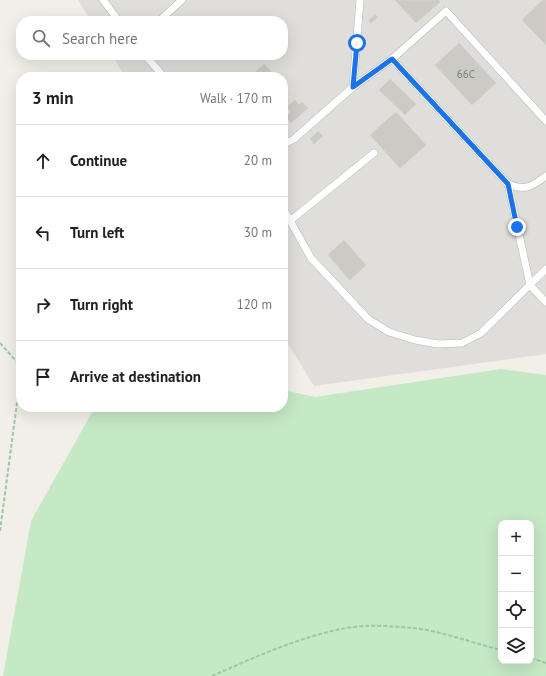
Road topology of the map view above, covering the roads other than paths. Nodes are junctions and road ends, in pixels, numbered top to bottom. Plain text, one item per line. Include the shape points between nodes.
1 (103, 0) edge
2 (182, 0) edge
3 (360, 0) edge
4 (115, 16) edge
5 (164, 16) edge
6 (392, 59) junction
7 (149, 60) edge
8 (160, 72) edge
9 (353, 87) junction
10 (546, 121) edge
11 (288, 142) edge
12 (374, 153) dead end
13 (546, 176) edge
14 (508, 184) junction
15 (288, 216) edge
16 (291, 220) junction
17 (546, 270) edge
18 (530, 285) junction
19 (546, 302) edge

1 - 4 lane
2 - 5 lane
3 - 9 lane
6 - 9 lane
6 - 10 lane via 446,11
6 - 14 lane
7 - 8 lane
9 - 11 lane
12 - 16 lane
13 - 14 lane via 532,187 519,188
14 - 18 lane
15 - 16 lane
16 - 18 lane via 311,258 368,319 389,332 415,340 438,344 462,343 481,333
17 - 18 lane
18 - 19 lane

